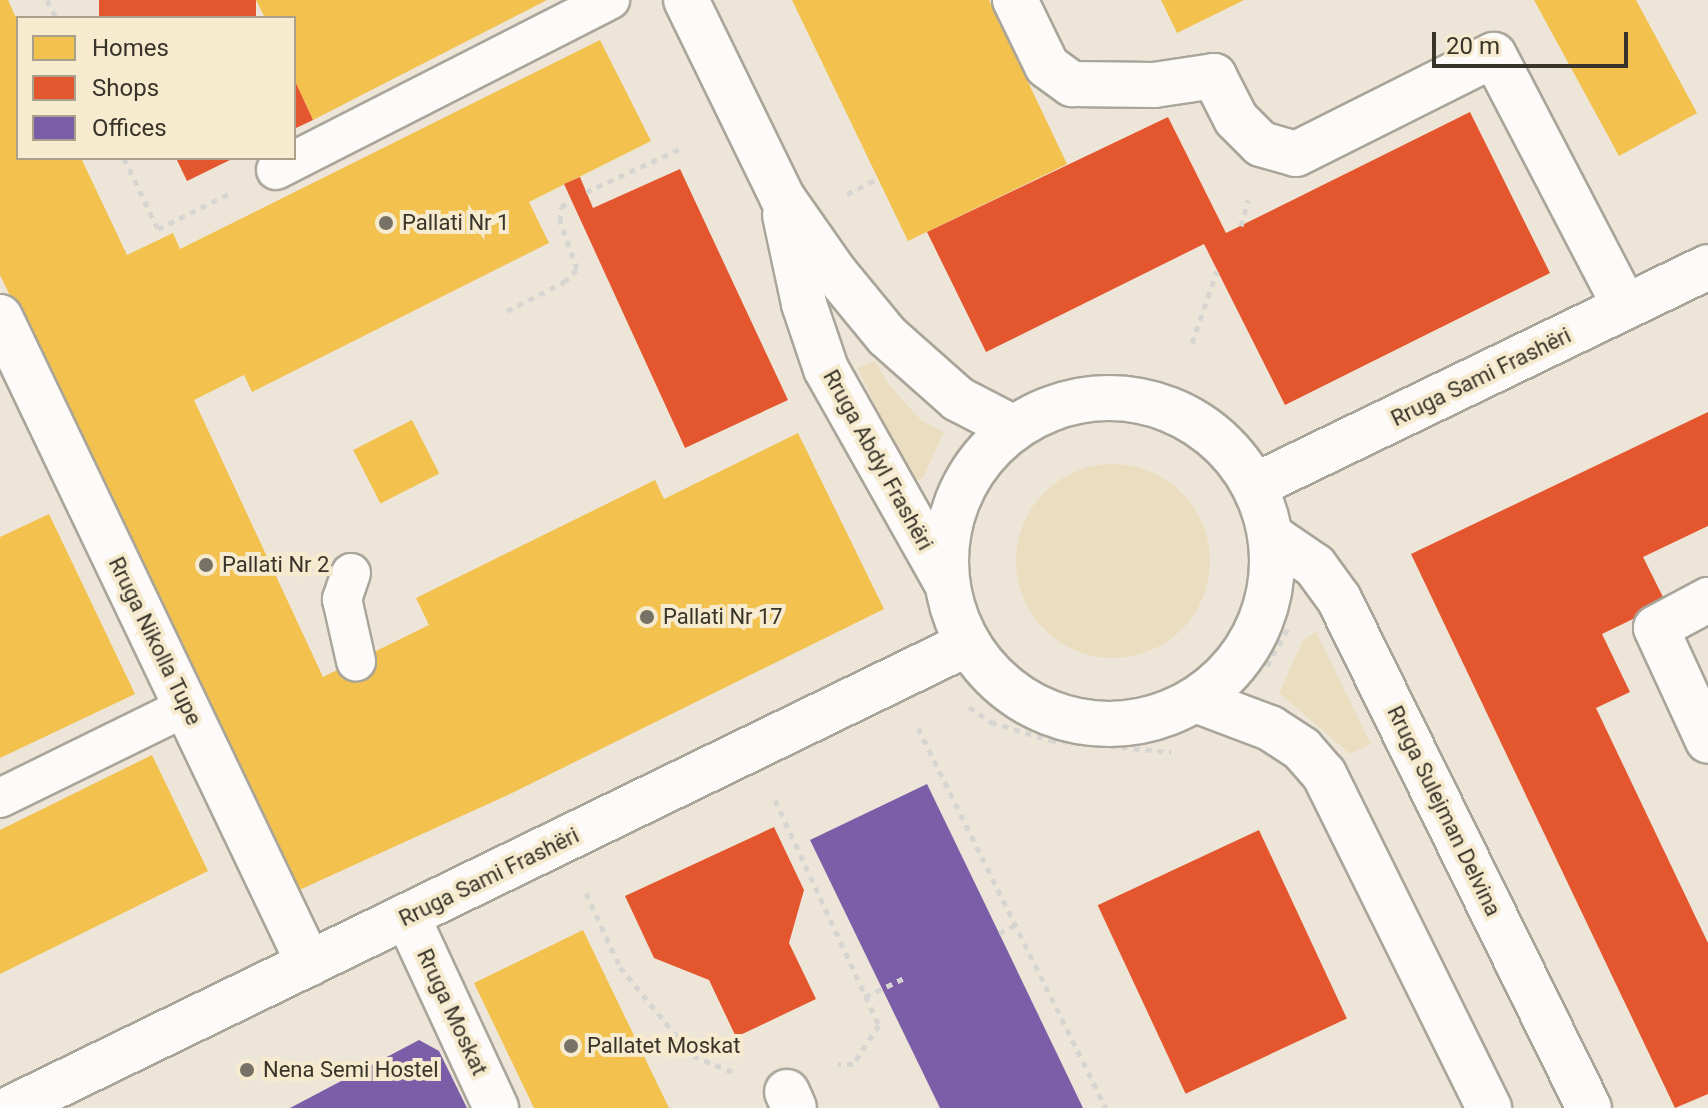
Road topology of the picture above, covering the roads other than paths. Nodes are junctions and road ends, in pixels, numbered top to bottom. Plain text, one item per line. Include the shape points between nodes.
1 (610, 0) edge
2 (686, 0) edge
3 (1015, 0) edge
4 (296, 160) edge
5 (296, 160) edge
6 (276, 170) dead end
7 (782, 197) junction
8 (1708, 267) edge
9 (1625, 307) junction
10 (0, 317) edge
11 (1014, 428) junction
12 (1254, 486) junction
13 (1283, 543) junction
14 (351, 573) dead end
15 (946, 582) junction
16 (1708, 600) edge
17 (952, 652) junction
18 (356, 661) dead end
19 (1214, 706) junction
20 (186, 707) junction
21 (1708, 741) edge
22 (0, 798) edge
23 (407, 916) junction
24 (309, 964) junction
25 (11, 1108) edge
26 (496, 1108) edge
27 (1489, 1108) edge
28 (1589, 1108) edge

1 - 4 lane
2 - 7 main road, Rruga Abdyl Frashëri
3 - 9 main road via 1047,66 1072,84 1154,85 1214,76 1236,119 1261,144 1296,154 1494,55
5 - 6 lane
7 - 11 main road, Rruga Abdyl Frashëri via 887,336 958,399
7 - 15 main road, Rruga Abdyl Frashëri via 804,304 826,369
8 - 9 main road, Rruga Sami Frashëri
9 - 12 main road, Rruga Sami Frashëri
10 - 20 main road, Rruga Nikolla Tupe
11 - 12 main road via 1078,401 1113,397 1148,402 1210,432 1236,457
11 - 15 main road via 973,470 950,523
12 - 13 main road
13 - 19 main road via 1269,599
13 - 28 main road, Rruga Sulejman Delvina via 1315,566 1339,599
14 - 18 lane via 342,599
15 - 17 main road
16 - 21 main road via 1656,628
17 - 19 main road via 1045,713 1097,726
17 - 23 main road, Rruga Sami Frashëri
19 - 27 main road via 1286,738 1324,774
20 - 22 lane
20 - 24 main road, Rruga Nikolla Tupe via 239,794
23 - 24 main road, Rruga Sami Frashëri
23 - 26 main road, Rruga Moskat
24 - 25 main road, Rruga Sami Frashëri

